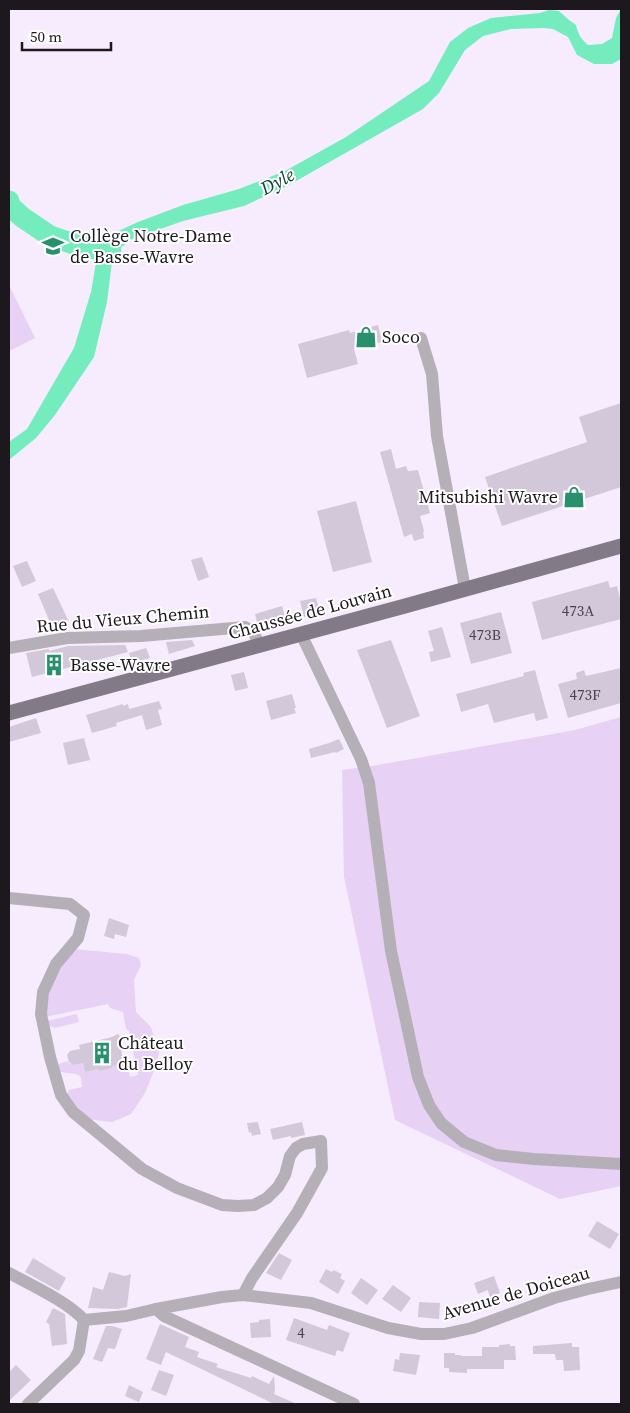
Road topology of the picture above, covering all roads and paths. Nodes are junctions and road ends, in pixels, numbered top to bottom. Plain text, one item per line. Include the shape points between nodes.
1 (422, 338) dead end
2 (621, 546) edge
3 (465, 589) junction
4 (301, 634) junction
5 (259, 645) junction
6 (9, 648) edge
7 (9, 713) edge
8 (9, 898) edge
9 (621, 1164) edge
10 (9, 1273) edge
11 (621, 1282) edge
12 (243, 1295) junction
13 (156, 1309) junction
14 (84, 1320) junction
15 (338, 1401) edge
16 (28, 1404) edge
17 (354, 1404) edge

1 - 3 street via 432,374 437,436
2 - 3 main road, Chaussée de Louvain
3 - 4 main road, Chaussée de Louvain
4 - 5 main road, Chaussée de Louvain
4 - 9 street via 361,759 369,783 391,951 418,1077 429,1105 442,1123 464,1142 496,1155
5 - 6 street, Rue du Vieux Chemin via 254,633 245,627 141,636 67,638
5 - 7 main road, Chaussée de Louvain
8 - 12 street via 70,904 84,915 78,938 56,964 43,992 41,1014 50,1057 61,1095 73,1112 142,1169 176,1188 222,1205 254,1205 278,1188 296,1148 321,1142 322,1168 297,1213
10 - 14 street via 66,1305
11 - 12 street, Avenue de Doiceau via 554,1298 472,1328 444,1334 388,1328 311,1303
12 - 13 street, Avenue de Doiceau
13 - 14 street, Avenue de Doiceau
13 - 15 street via 164,1316
14 - 16 street via 79,1351 74,1360
15 - 17 street

